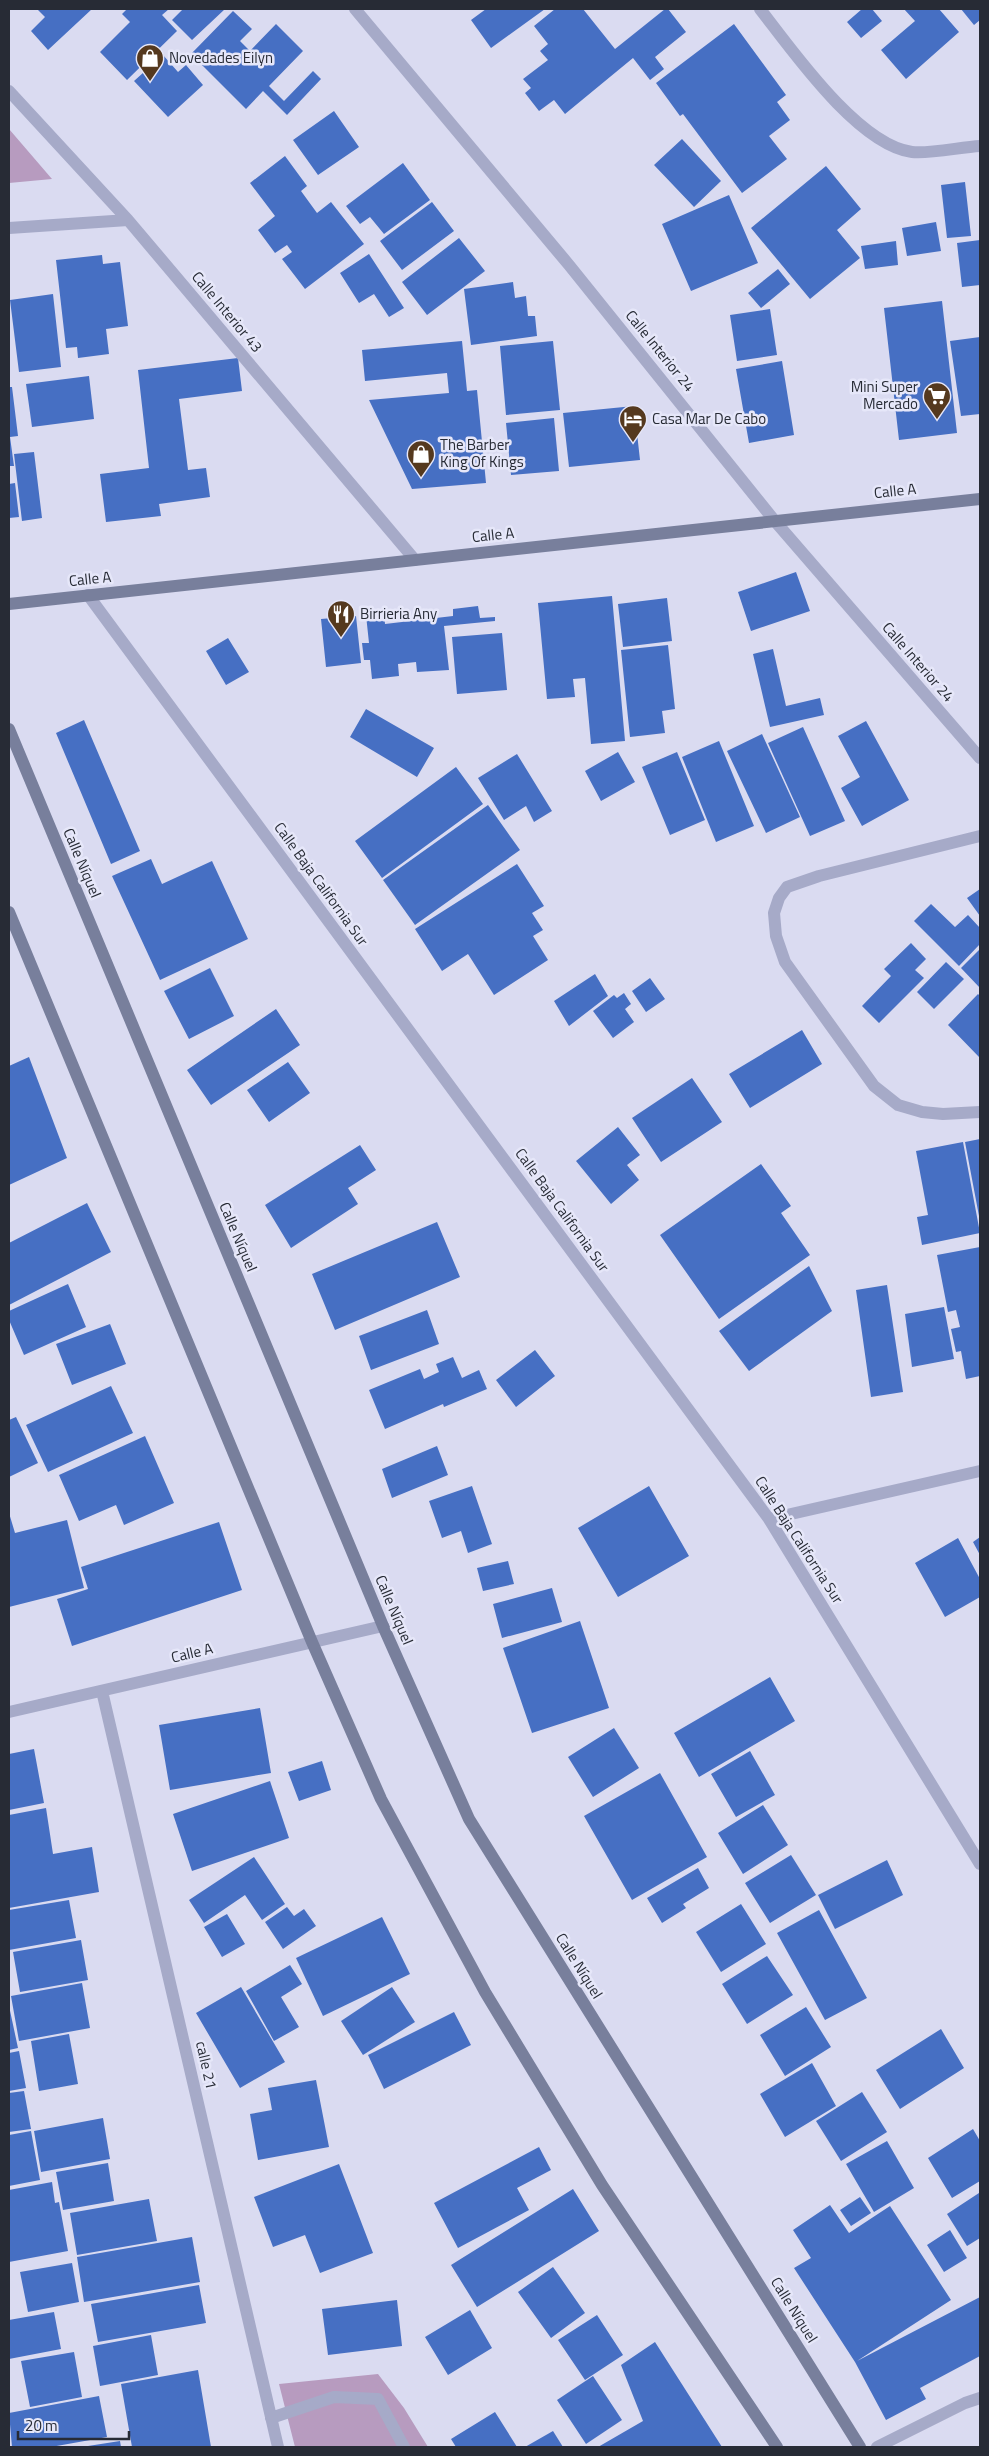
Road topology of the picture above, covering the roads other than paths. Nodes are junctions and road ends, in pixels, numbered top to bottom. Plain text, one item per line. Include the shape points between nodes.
1 (355, 9) edge
2 (760, 9) edge
3 (9, 92) edge
4 (980, 146) edge
5 (128, 220) junction
6 (9, 228) edge
7 (980, 499) edge
8 (774, 520) junction
9 (415, 560) junction
10 (88, 595) junction
11 (9, 604) edge
12 (9, 729) edge
13 (980, 758) edge
14 (980, 836) edge
15 (9, 912) edge
16 (980, 1112) edge
17 (980, 1471) edge
18 (770, 1519) junction
19 (383, 1626) junction
20 (312, 1642) junction
21 (102, 1691) junction
22 (9, 1712) edge
23 (980, 1864) edge
24 (980, 2398) edge
25 (271, 2418) junction
26 (278, 2447) edge
27 (404, 2447) edge
28 (777, 2447) edge
29 (860, 2447) edge
30 (877, 2447) edge

1 - 8 street, Calle Interior 24 via 569,265
2 - 4 street via 824,92 883,142 912,152
3 - 5 street, Calle Interior 43
5 - 6 street
5 - 9 street, Calle Interior 43
7 - 8 street, Calle A
8 - 9 street, Calle A
8 - 13 street, Calle Interior 24
9 - 10 street, Calle A
10 - 11 street, Calle A
10 - 18 street, Calle Baja California Sur
12 - 19 street, Calle Níquel
14 - 16 street via 787,887 774,914 776,936 785,962 874,1086 898,1105 922,1112
15 - 20 street
17 - 18 street
18 - 23 street, Calle Baja California Sur
19 - 20 street, Calle A
19 - 29 street, Calle Níquel via 468,1819
20 - 21 street, Calle A
20 - 28 street via 381,1799 485,1992 602,2185
21 - 22 street, Calle A
21 - 25 street, calle 21
24 - 30 street
25 - 26 street, calle 21
25 - 27 street via 334,2397 378,2399

